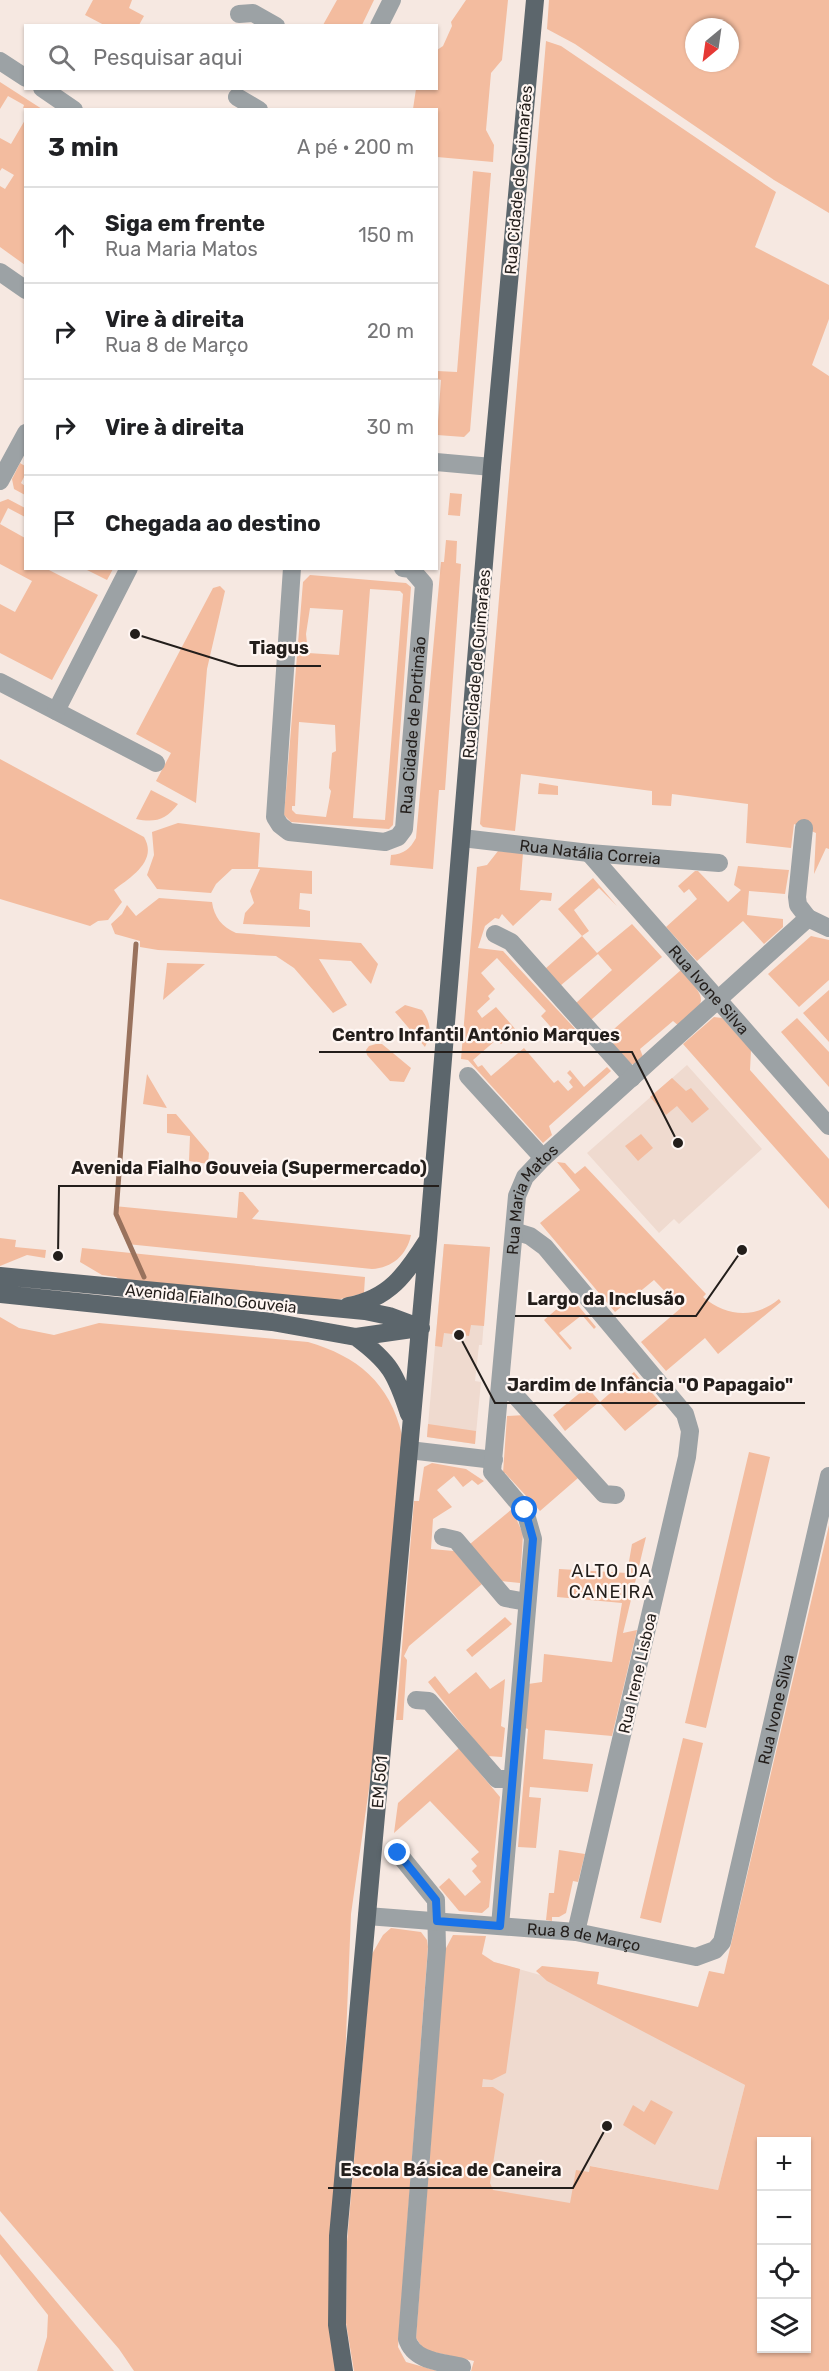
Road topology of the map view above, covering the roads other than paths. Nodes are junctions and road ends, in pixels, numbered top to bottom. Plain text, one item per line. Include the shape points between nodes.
1 (392, 0) edge
2 (535, 0) edge
3 (239, 13) edge
4 (272, 24) edge
5 (380, 24) edge
6 (0, 61) edge
7 (24, 77) edge
8 (45, 90) edge
9 (236, 98) edge
10 (71, 108) edge
11 (255, 108) edge
12 (0, 272) edge
13 (24, 289) edge
14 (24, 437) edge
15 (438, 462) edge
16 (492, 467) junction
17 (0, 481) edge
18 (128, 570) edge
19 (292, 570) edge
20 (412, 570) edge
21 (0, 682) edge
22 (56, 711) junction
23 (156, 763) dead end
24 (804, 828) dead end
25 (462, 838) junction
26 (589, 853) junction
27 (719, 863) dead end
28 (808, 918) junction
29 (829, 928) edge
30 (495, 934) dead end
31 (718, 1002) junction
32 (468, 1076) dead end
33 (632, 1078) junction
34 (829, 1126) edge
35 (543, 1158) junction
36 (514, 1231) junction
37 (428, 1240) junction
38 (0, 1276) edge
39 (0, 1294) edge
40 (330, 1310) junction
41 (421, 1328) junction
42 (356, 1337) junction
43 (500, 1390) junction
44 (411, 1421) junction
45 (409, 1450) junction
46 (494, 1460) junction
47 (829, 1476) edge
48 (616, 1495) dead end
49 (443, 1537) dead end
50 (527, 1602) junction
51 (416, 1700) dead end
52 (512, 1779) junction
53 (398, 1853) dead end
54 (367, 1916) junction
55 (437, 1921) junction
56 (500, 1926) junction
57 (576, 1932) junction
58 (722, 1942) joint
59 (462, 2367) dead end
60 (344, 2371) edge

1 - 5 street
2 - 16 main road, Rua Cidade de Guimarães
3 - 4 street via 253,13
6 - 7 street
8 - 10 street
9 - 11 street
12 - 13 street
14 - 17 street
15 - 16 street
16 - 25 main road, Rua Cidade de Guimarães
18 - 22 street
19 - 20 street, Rua Cidade de Portimão via 275,817 289,832 385,842 398,837 404,829 424,584
21 - 22 street
22 - 23 street
24 - 28 street via 797,897 798,906
25 - 26 street, Rua Natália Correia
25 - 37 main road, Rua Cidade de Guimarães
26 - 27 street, Rua Natália Correia
26 - 31 street, Rua Ivone Silva
28 - 29 street
28 - 31 street, Rua Maria Matos
30 - 33 street via 511,942
31 - 33 street, Rua Maria Matos
31 - 34 street, Rua Ivone Silva
32 - 35 street
33 - 35 street, Rua Maria Matos
35 - 36 street, Rua Maria Matos via 520,1186
36 - 43 street, Rua Maria Matos
36 - 57 street, Rua Irene Lisboa via 545,1247 685,1414 690,1431 685,1468
37 - 40 main road via 402,1279 385,1294 364,1304
37 - 41 main road, Rua Cidade de Guimarães
38 - 40 main road, Avenida Fialho Gouveia
39 - 42 main road, Avenida Fialho Gouveia via 272,1322
40 - 41 main road, Avenida Fialho Gouveia via 389,1316
41 - 42 main road
41 - 44 main road, EM 501 / EM 501
42 - 44 main road via 380,1354 397,1377
43 - 46 street, Rua Maria Matos
43 - 48 street via 513,1393 604,1494
44 - 45 main road, EM 501 / EM 501
45 - 46 street
45 - 54 main road, EM 501 / EM 501
46 - 50 street, Rua Maria Matos via 492,1472 525,1510 533,1539
47 - 58 street, Rua Ivone Silva
49 - 50 street via 456,1540 505,1598
50 - 52 street, Rua Maria Matos
51 - 52 street via 429,1701 497,1779
52 - 56 street, Rua Maria Matos
53 - 55 street via 436,1900
54 - 55 street, Rua 8 de Março
54 - 60 main road, EM 501 / EM 501 via 338,2236 337,2315
55 - 56 street, Rua 8 de Março
55 - 59 street via 407,2339 410,2350 419,2356
56 - 57 street, Rua 8 de Março
57 - 58 street, Rua 8 de Março via 696,1957 715,1950

